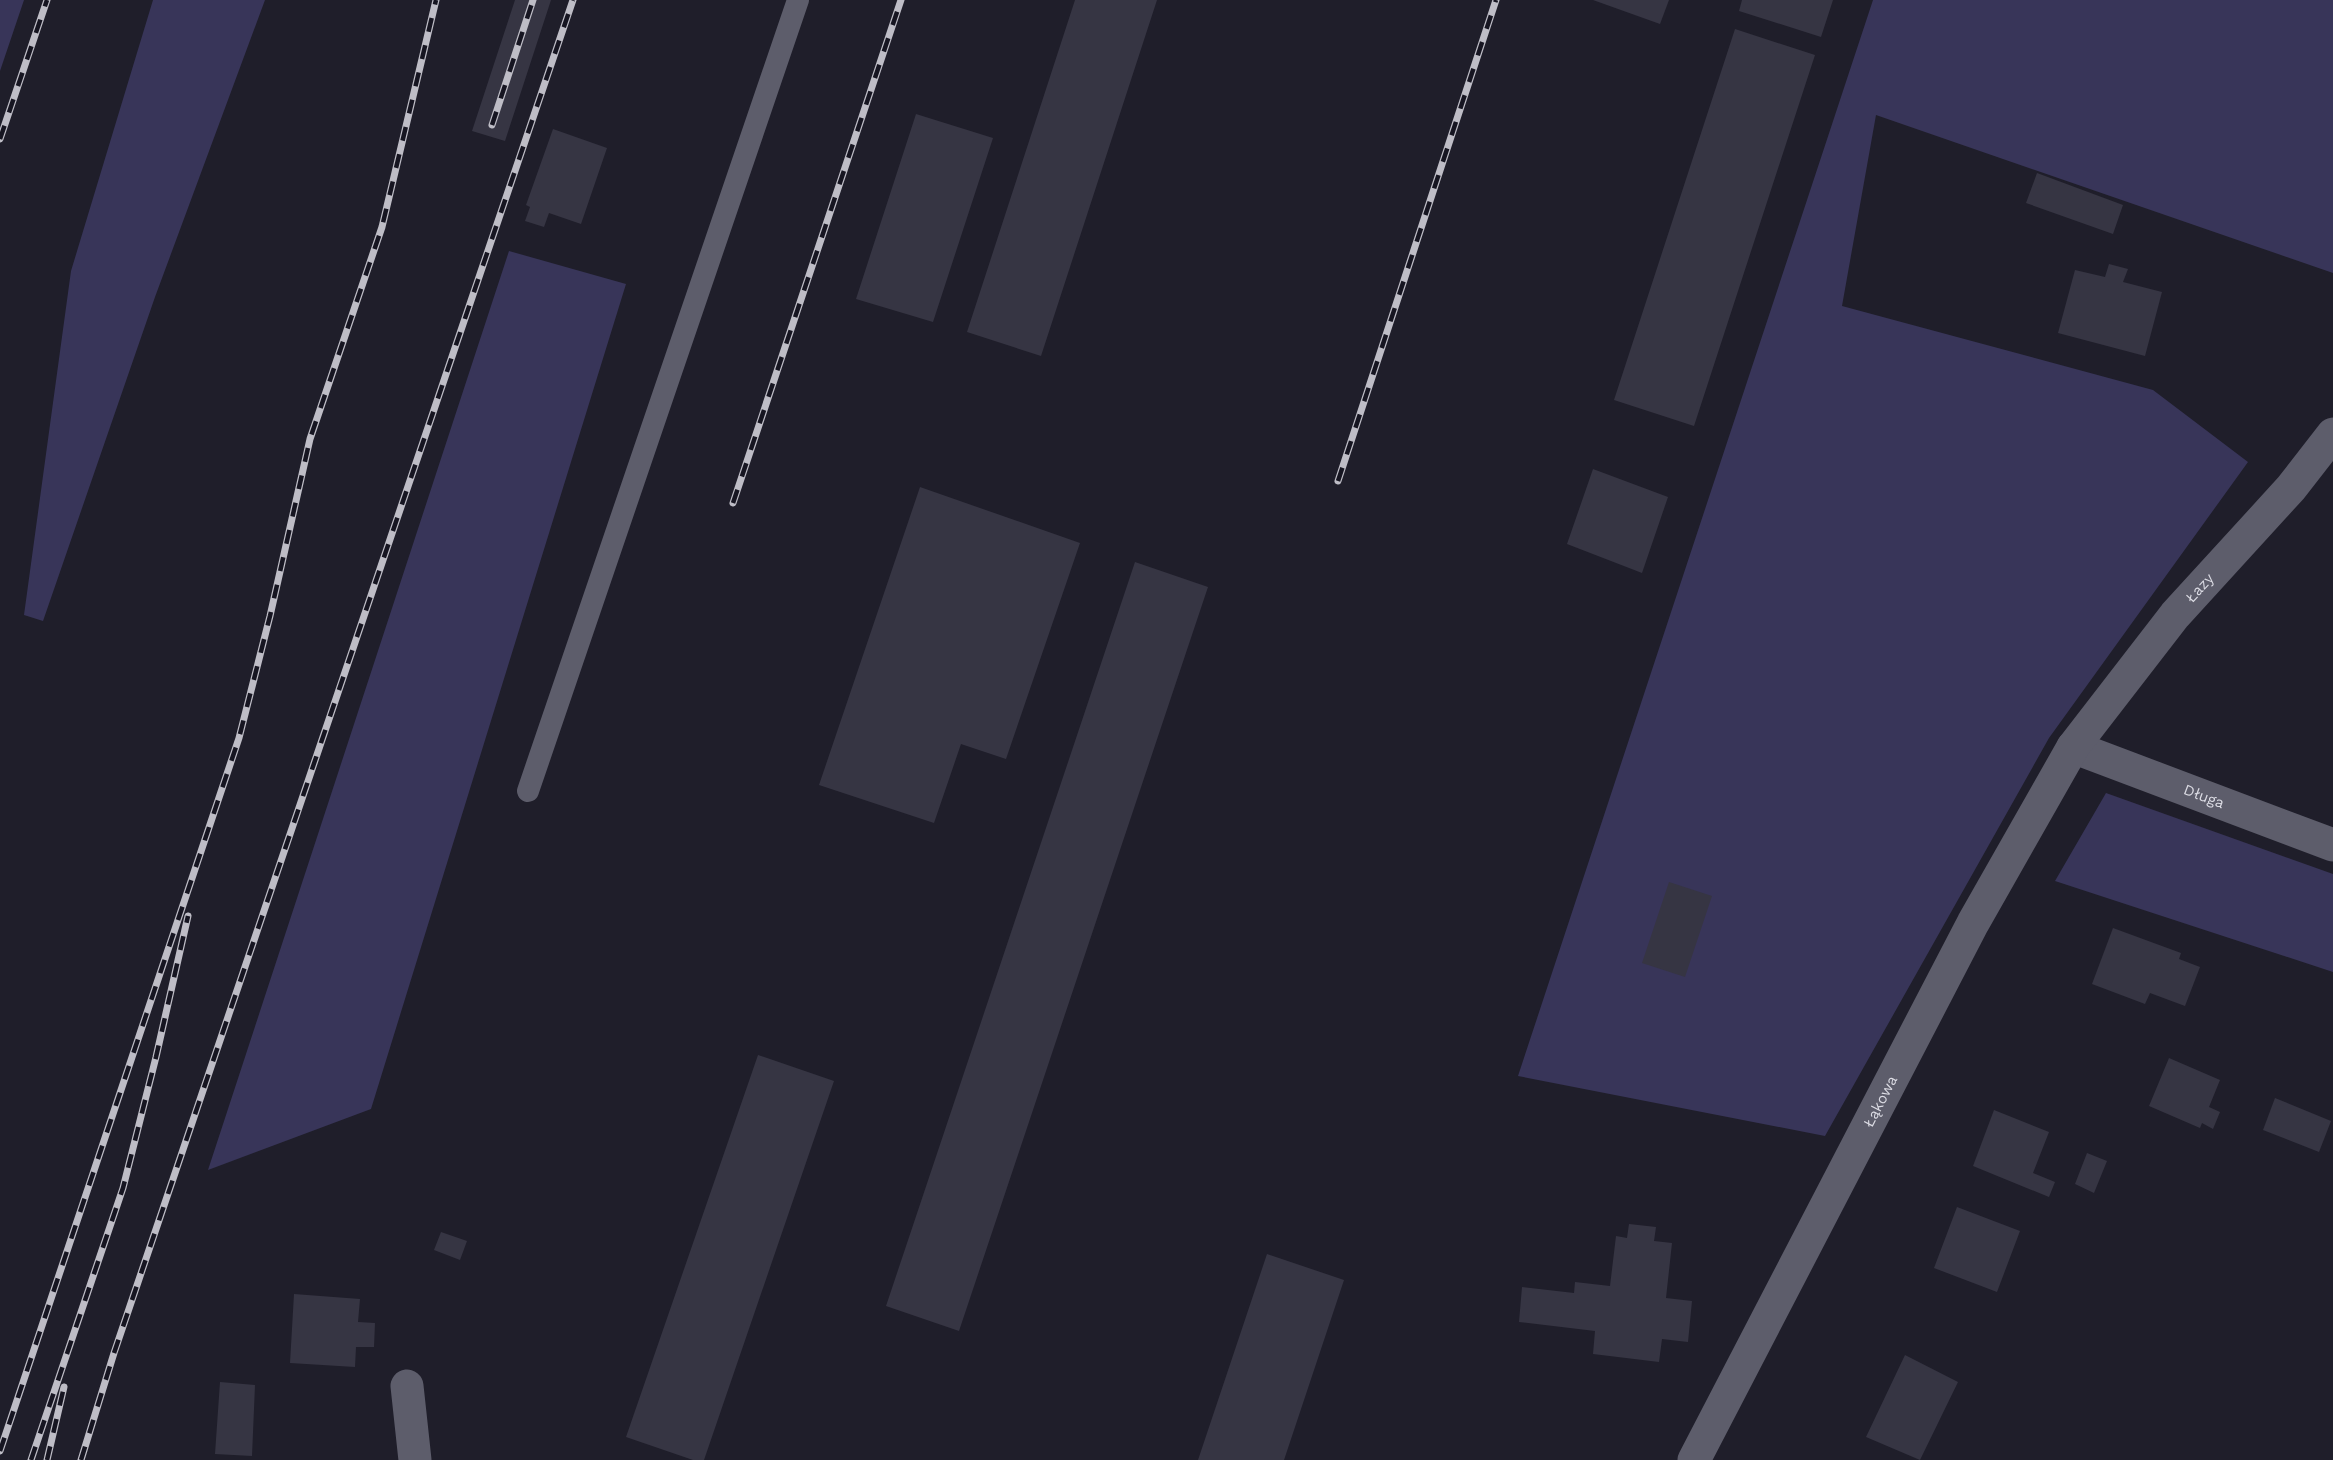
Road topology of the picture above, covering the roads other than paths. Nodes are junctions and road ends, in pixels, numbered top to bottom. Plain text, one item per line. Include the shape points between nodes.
1 (798, 0) edge
2 (2333, 434) edge
3 (2073, 747) junction
4 (528, 791) dead end
5 (2333, 845) edge
6 (407, 1386) dead end
7 (415, 1460) edge
8 (1694, 1460) edge

1 - 4 lane
2 - 3 street, Łazy via 2291,488 2175,615
3 - 5 street, Długa
3 - 8 street, Łąkowa via 1972,923
6 - 7 street

